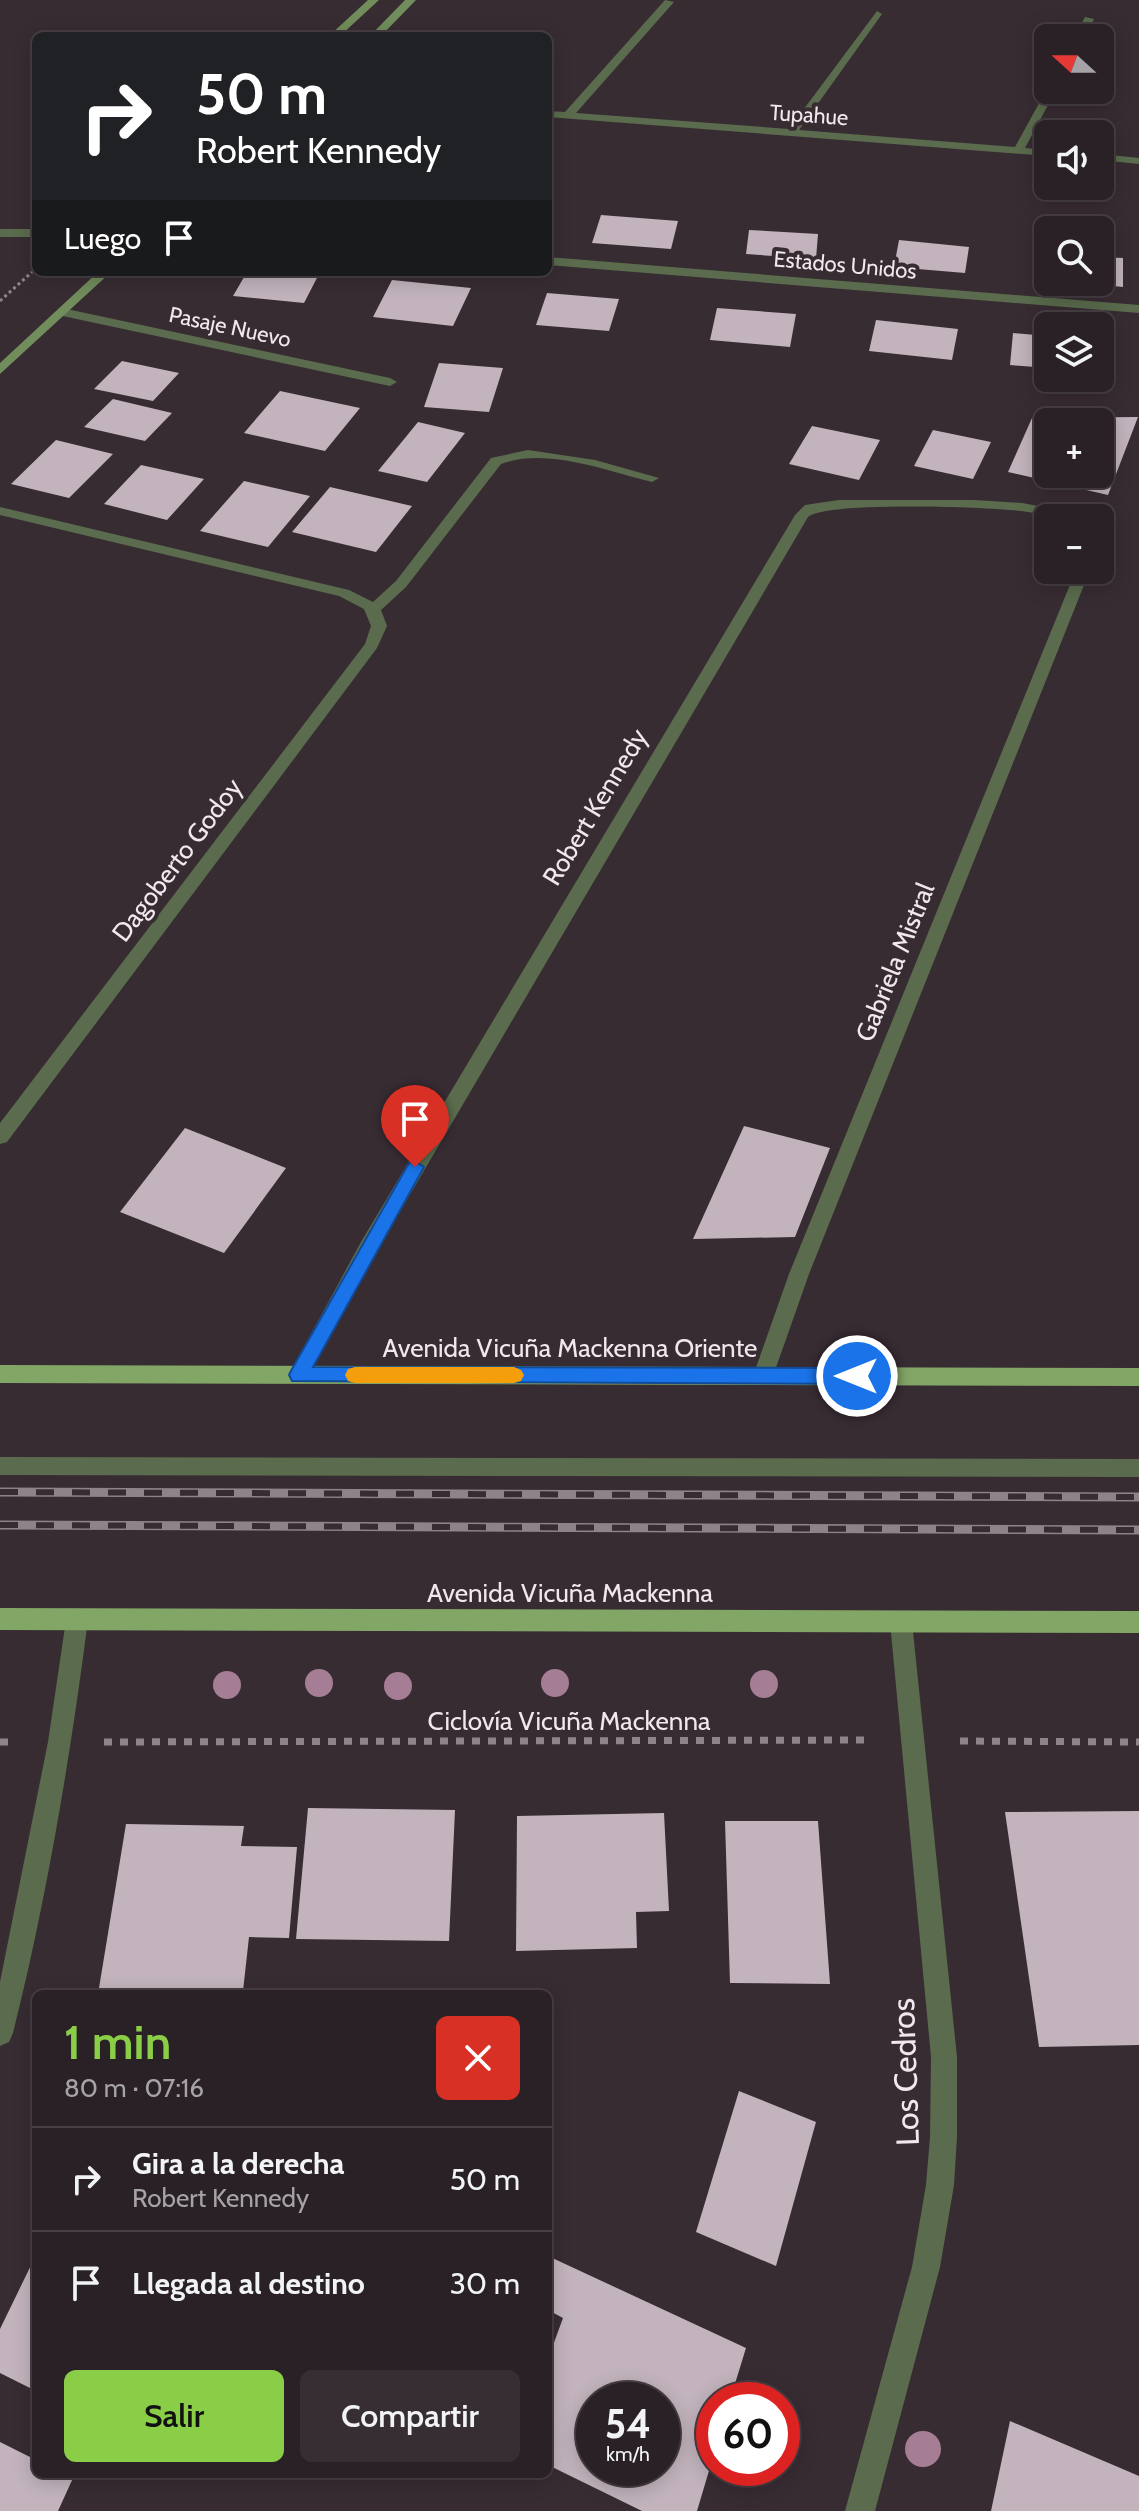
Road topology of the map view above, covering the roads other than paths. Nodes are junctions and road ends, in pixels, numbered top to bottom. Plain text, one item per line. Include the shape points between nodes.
1 (374, 0) edge
2 (411, 0) edge
3 (669, 2) edge
4 (877, 14) dead end
5 (1089, 19) dead end
6 (1086, 24) edge
7 (338, 32) edge
8 (379, 32) edge
9 (1043, 104) edge
10 (552, 114) edge
11 (568, 115) junction
12 (791, 134) junction
13 (1018, 151) junction
14 (1034, 152) edge
15 (1114, 158) edge
16 (1139, 161) edge
17 (0, 233) edge
18 (32, 233) edge
19 (552, 261) edge
20 (101, 276) edge
21 (1139, 309) edge
22 (62, 312) junction
23 (0, 370) edge
24 (390, 382) dead end
25 (652, 478) dead end
26 (1034, 509) edge
27 (0, 511) edge
28 (1077, 584) edge
29 (374, 609) junction
30 (0, 1137) edge
31 (0, 1374) edge
32 (299, 1375) junction
33 (763, 1376) junction
34 (1139, 1377) edge
35 (0, 1466) edge
36 (1139, 1468) edge
37 (0, 1619) edge
38 (77, 1620) junction
39 (901, 1622) junction
40 (1139, 1622) edge
41 (0, 2033) edge
42 (860, 2511) edge

1 - 7 main road
2 - 8 main road
3 - 11 street
4 - 12 street
5 - 6 street
9 - 13 street
10 - 11 street, Tupahue
11 - 12 street, Tupahue
12 - 13 street, Tupahue
13 - 14 street, Tupahue
15 - 16 street
17 - 18 street
19 - 21 street, Estados Unidos
20 - 22 main road
22 - 23 main road
22 - 24 street, Pasaje Nuevo
25 - 29 street via 534,453 504,456 401,584
26 - 32 street, Robert Kennedy via 824,505 802,515 376,1234
27 - 29 street via 344,593
28 - 33 street, Gabriela Mistral via 799,1274
29 - 30 street, Dagoberto Godoy via 379,633 372,645
31 - 32 main road, Avenida Vicuña Mackenna Oriente
32 - 33 main road, Avenida Vicuña Mackenna Oriente
33 - 34 main road, Avenida Vicuña Mackenna Oriente
35 - 36 street
37 - 38 main road, Avenida Vicuña Mackenna
38 - 39 main road, Avenida Vicuña Mackenna
38 - 41 street via 22,1946
39 - 40 main road, Avenida Vicuña Mackenna
39 - 42 street, Los Cedros via 944,2057 945,2118 929,2248

